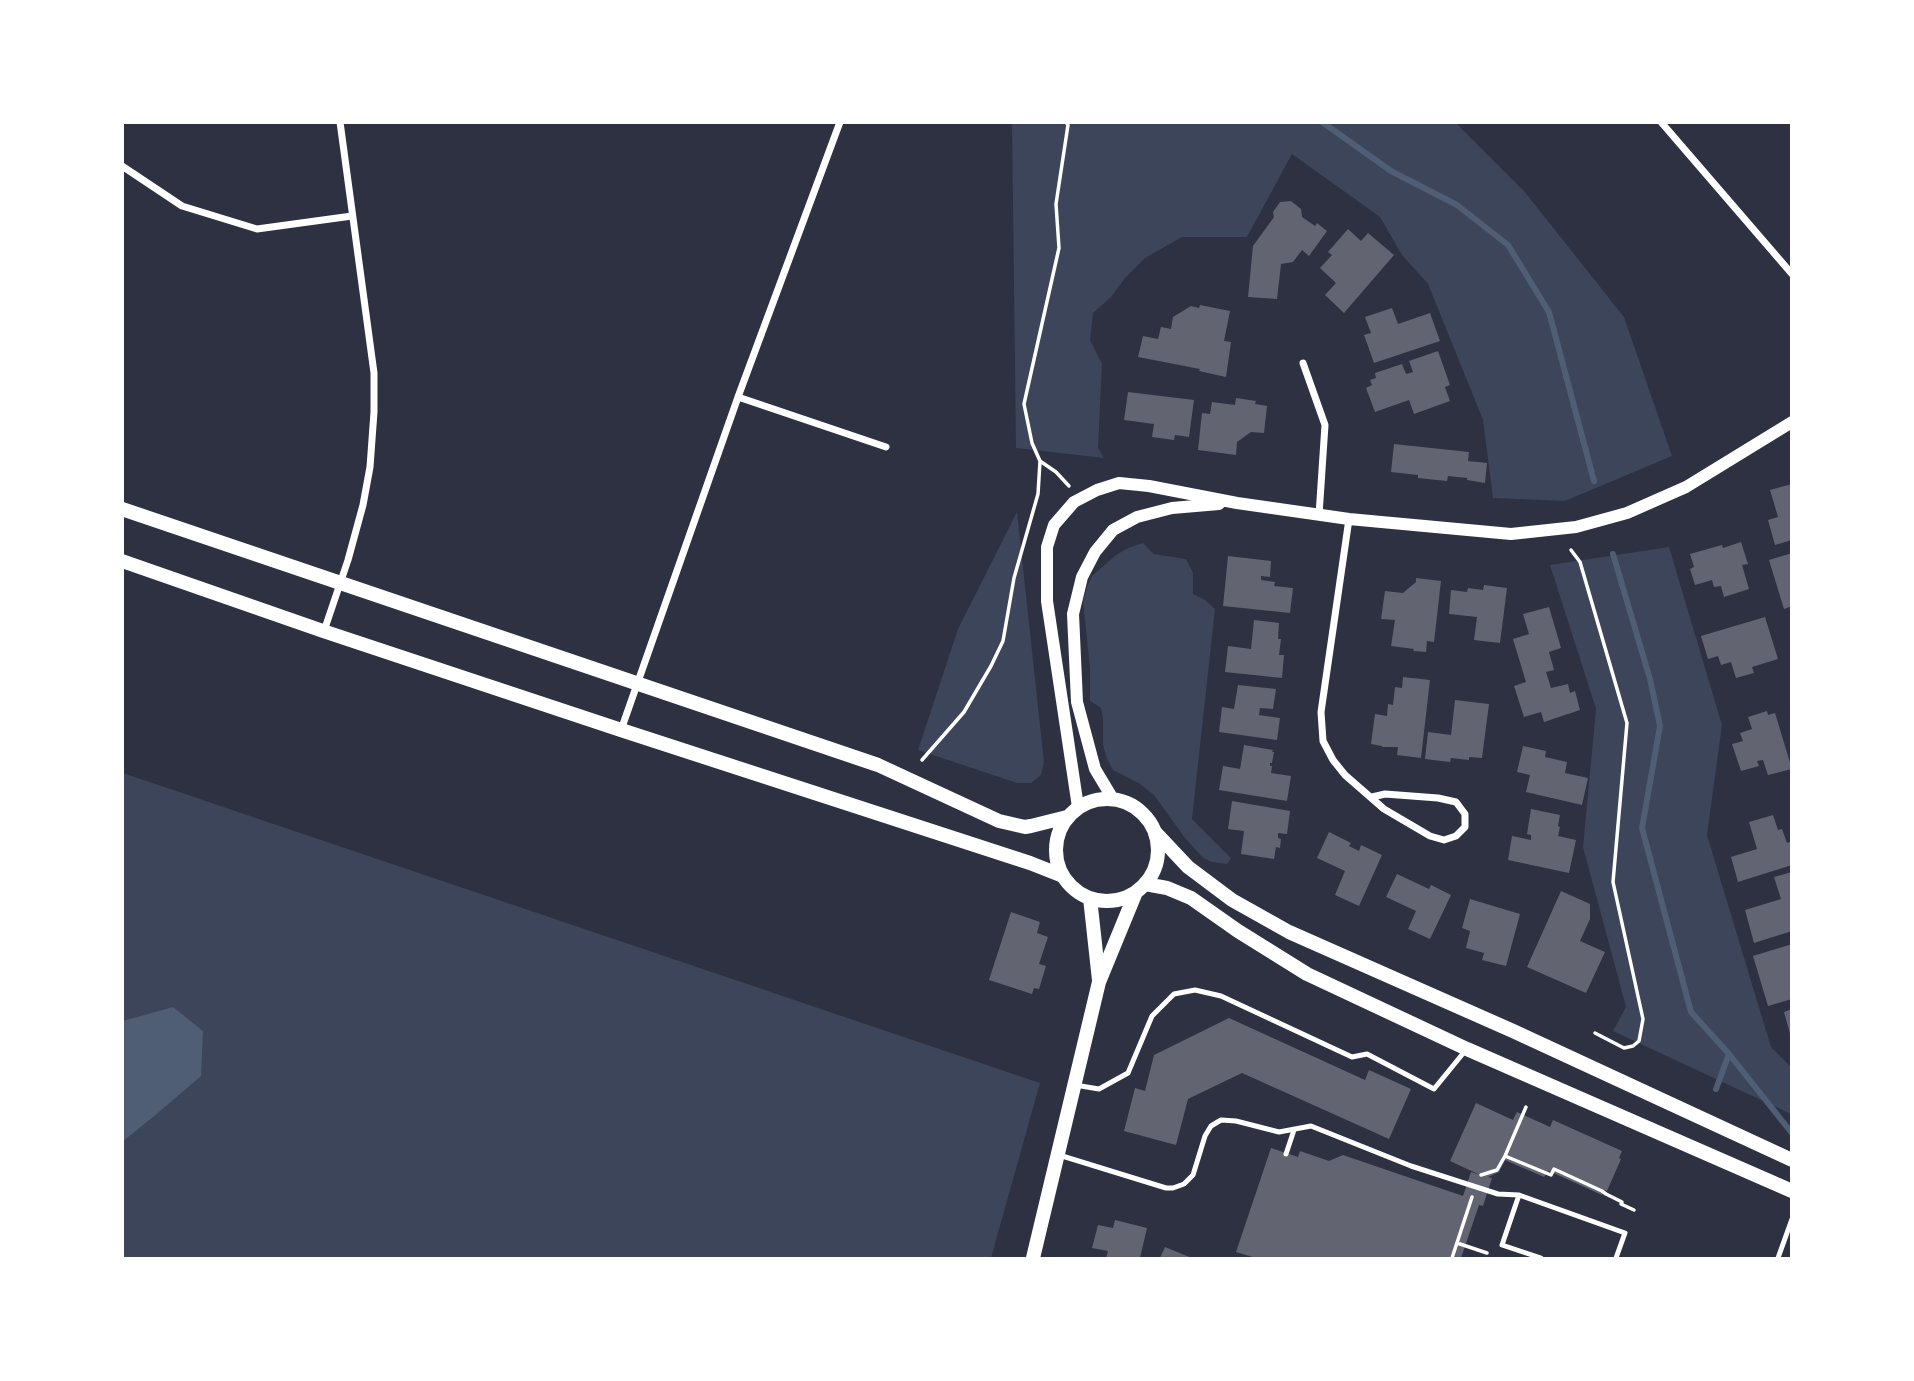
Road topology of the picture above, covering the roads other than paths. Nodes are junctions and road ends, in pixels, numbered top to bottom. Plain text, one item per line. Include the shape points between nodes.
1 (340, 122) edge
2 (840, 122) edge
3 (1661, 122) edge
4 (122, 166) edge
5 (352, 216) junction
6 (1791, 274) edge
7 (1303, 363) dead end
8 (738, 397) junction
9 (1791, 422) edge
10 (886, 447) dead end
11 (1237, 503) junction
12 (122, 509) edge
13 (1319, 515) junction
14 (1349, 519) junction
15 (122, 561) edge
16 (340, 584) junction
17 (323, 631) junction
18 (638, 683) junction
19 (621, 730) junction
20 (1372, 797) junction
21 (1113, 799) junction
22 (1079, 807) junction
23 (1067, 817) junction
24 (1156, 833) junction
25 (1063, 876) junction
26 (1141, 888) junction
27 (1090, 898) junction
28 (1099, 982) junction
29 (1467, 1049) junction
30 (1074, 1085) junction
31 (1294, 1130) junction
32 (1286, 1154) dead end
33 (1059, 1155) junction
34 (1791, 1160) edge
35 (1791, 1191) edge
36 (1519, 1195) junction
37 (1791, 1219) edge
38 (1033, 1258) edge
39 (1541, 1258) edge
40 (1616, 1258) edge
41 (1777, 1258) edge

1 - 5 street
2 - 8 street
3 - 6 street
4 - 5 street via 182,206 257,229
5 - 16 street via 374,373 374,412 363,505
7 - 13 street via 1325,425
8 - 10 street
8 - 18 street
9 - 14 street via 1686,487 1626,513 1576,527 1511,534
11 - 13 street
11 - 21 street via 1172,508 1137,517 1113,530 1082,577 1073,614 1077,702 1095,769
11 - 22 street via 1119,484 1074,502 1054,525 1047,547 1047,601
12 - 16 main road
13 - 14 street
14 - 20 street via 1321,712 1323,741 1345,775
15 - 17 main road
16 - 17 street
16 - 18 main road
17 - 19 main road
18 - 19 street
18 - 23 main road via 878,765 999,821 1031,826
19 - 25 main road
20 - 20 street via 1385,794 1455,802 1465,814 1465,827 1444,841 1384,809
21 - 22 main road
21 - 24 main road via 1139,810
22 - 23 main road
23 - 25 main road via 1056,846
24 - 26 main road via 1157,861
24 - 34 main road via 1188,867 1232,900 1289,932
25 - 27 main road via 1074,890
26 - 27 main road via 1122,899
26 - 28 main road
26 - 29 main road via 1167,888 1191,898 1307,974
27 - 28 main road
28 - 30 main road
29 - 30 lane via 1434,1089 1367,1054 1352,1057 1221,996 1195,990 1174,994 1152,1016 1128,1073 1099,1089
29 - 35 main road
30 - 33 main road
31 - 32 lane
31 - 33 lane via 1279,1132 1221,1120 1205,1136 1193,1175 1173,1188
31 - 36 lane via 1311,1126 1411,1166 1498,1194
33 - 38 main road
36 - 39 lane via 1502,1245
36 - 40 lane via 1625,1233
37 - 41 lane

